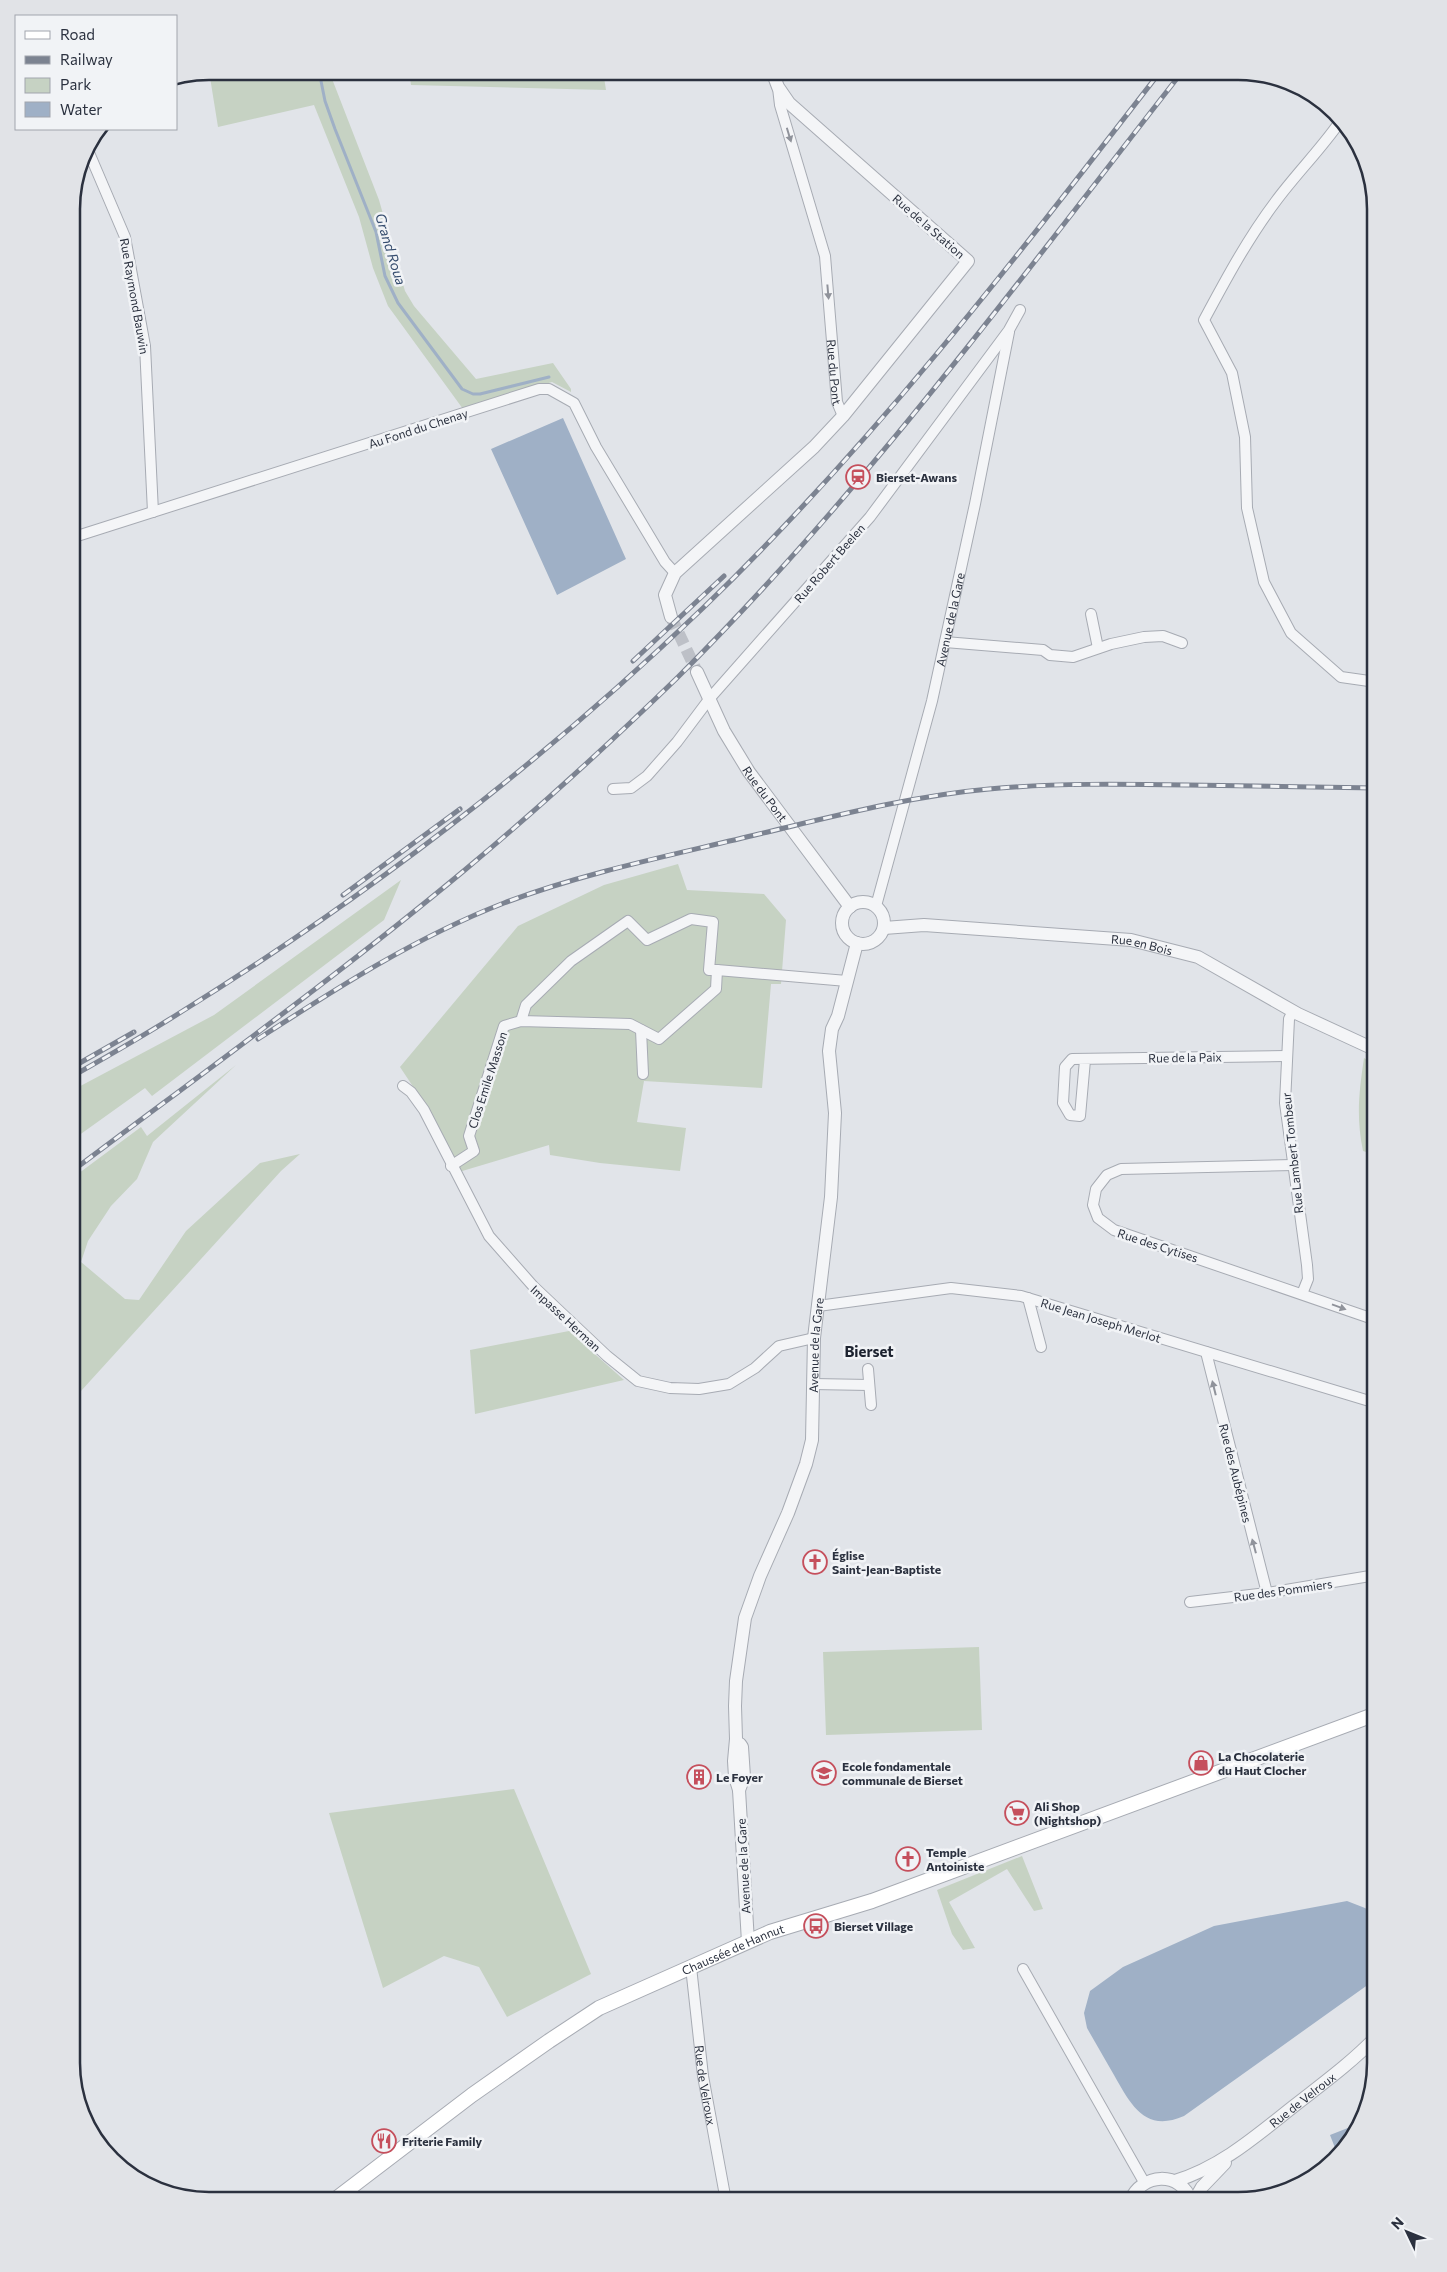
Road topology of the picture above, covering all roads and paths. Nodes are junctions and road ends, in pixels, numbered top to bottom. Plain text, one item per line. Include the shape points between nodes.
1 (775, 80) edge
2 (778, 87) junction
3 (1337, 127) edge
4 (91, 157) edge
5 (1020, 310) dead end
6 (1009, 330) junction
7 (843, 416) junction
8 (153, 512) junction
9 (80, 535) edge
10 (675, 573) junction
11 (1091, 614) dead end
12 (671, 617) tunnel mouth
13 (945, 642) junction
14 (1182, 643) dead end
15 (1098, 648) junction
16 (696, 672) tunnel mouth
17 (1367, 681) edge
18 (710, 698) junction
19 (613, 789) dead end
20 (876, 906) junction
21 (850, 907) junction
22 (884, 928) junction
23 (858, 943) junction
24 (717, 970) junction
25 (847, 981) junction
26 (1293, 1011) junction
27 (520, 1022) junction
28 (641, 1030) junction
29 (1367, 1046) edge
30 (1286, 1056) junction
31 (1085, 1060) junction
32 (644, 1074) dead end
33 (403, 1086) dead end
34 (1293, 1165) junction
35 (451, 1166) junction
36 (1302, 1294) junction
37 (1028, 1298) junction
38 (818, 1306) junction
39 (1367, 1317) edge
40 (814, 1338) junction
41 (1041, 1347) dead end
42 (1206, 1352) junction
43 (868, 1369) dead end
44 (813, 1384) junction
45 (869, 1385) junction
46 (1367, 1401) edge
47 (871, 1405) dead end
48 (1367, 1576) edge
49 (1267, 1593) junction
50 (1190, 1602) dead end
51 (1367, 1717) edge
52 (748, 1942) junction
53 (691, 1967) junction
54 (1022, 1969) dead end
55 (1367, 2045) edge
56 (1227, 2158) junction
57 (1174, 2181) junction
58 (1144, 2182) junction
59 (344, 2192) edge
60 (724, 2192) edge
61 (1134, 2192) edge
62 (1186, 2192) edge
63 (1198, 2192) edge

1 - 2 street, Rue de la Station
2 -> 7 street, Rue du Pont via 780,105 825,256 837,402
2 - 7 street, Rue de la Station via 789,103 968,261
3 - 17 street via 1277,200 1234,264 1204,320 1232,373 1245,437 1247,508 1264,582 1291,633 1342,677
4 - 8 street, Rue Raymond Bauwin via 125,237 145,346
5 - 6 street, Rue Robert Beelen
6 - 13 street, Avenue de la Gare
6 - 18 street, Rue Robert Beelen via 870,516
7 - 10 street, Rue du Pont via 814,447
8 - 9 street, Au Fond du Chenay
8 - 10 street, Au Fond du Chenay via 539,389 549,389 574,403 625,496
10 - 12 street, Rue du Pont via 665,595
11 - 15 street
13 - 15 street via 1043,650 1063,657
13 - 20 street, Avenue de la Gare via 925,729
14 - 15 street via 1163,636 1144,637
16 - 18 street, Rue du Pont
18 - 19 street, Rue Robert Beelen via 647,776 631,788
18 - 21 street, Rue du Pont via 724,731 749,772
20 - 21 street via 861,902
20 - 22 street via 883,916
21 - 23 street via 845,913 843,927 846,934
22 - 23 street via 871,942
22 - 26 street, Rue en Bois via 924,925 1131,940 1198,956
23 - 25 street, Avenue de la Gare
24 - 25 street
24 - 27 street, Clos Emile Masson via 710,970 712,922 691,919 647,940 628,921 570,961 526,1005
24 - 28 street, Clos Emile Masson via 716,989 659,1039
25 - 38 street, Avenue de la Gare via 832,1029 829,1051 835,1112 831,1197
26 - 29 street, Rue en Bois
26 - 30 street, Rue Lambert Tombeur via 1289,1019
27 - 28 street, Clos Emile Masson via 630,1024
27 - 35 street, Clos Emile Masson via 504,1026 469,1136 474,1151
28 - 32 street
30 - 31 street, Rue de la Paix via 1093,1057
30 - 34 street, Rue Lambert Tombeur via 1285,1103
31 - 31 street, Rue de la Paix via 1080,1116 1070,1116 1063,1103 1065,1067 1072,1059
33 - 35 street, Impasse Herman via 424,1110
34 - 36 street, Rue Lambert Tombeur via 1308,1279
34 - 36 street, Rue des Cytises via 1122,1169 1107,1175 1096,1188 1093,1206 1098,1218 1114,1230
35 - 40 street, Impasse Herman via 489,1236 533,1286 638,1381 670,1388 730,1384 755,1368 779,1346
36 -> 39 street, Rue des Cytises
37 - 38 street, Rue Jean Joseph Merlot via 952,1288
37 - 41 street
37 - 42 street, Rue Jean Joseph Merlot
38 - 40 street, Avenue de la Gare
40 - 44 street, Avenue de la Gare
42 - 46 street, Rue Jean Joseph Merlot
49 -> 42 street, Rue des Aubépines
43 - 45 street
44 - 45 street
44 - 52 street, Avenue de la Gare via 812,1440 806,1464 745,1618 736,1680 734,1769 739,1790
45 - 47 street
48 - 49 street, Rue des Pommiers
49 - 50 street, Rue des Pommiers
51 - 52 main road, Chaussée de Hannut via 872,1901 770,1932
52 - 53 main road, Chaussée de Hannut
53 - 59 main road, Chaussée de Hannut via 599,2008 549,2040
53 - 60 street, Rue de Velroux via 703,2076
54 - 58 street
55 - 56 street, Rue de Velroux via 1334,2076
56 - 57 street, Rue de Velroux
56 - 63 street, Rue de Velroux
57 - 58 street via 1154,2178
57 - 62 street
58 - 61 street

